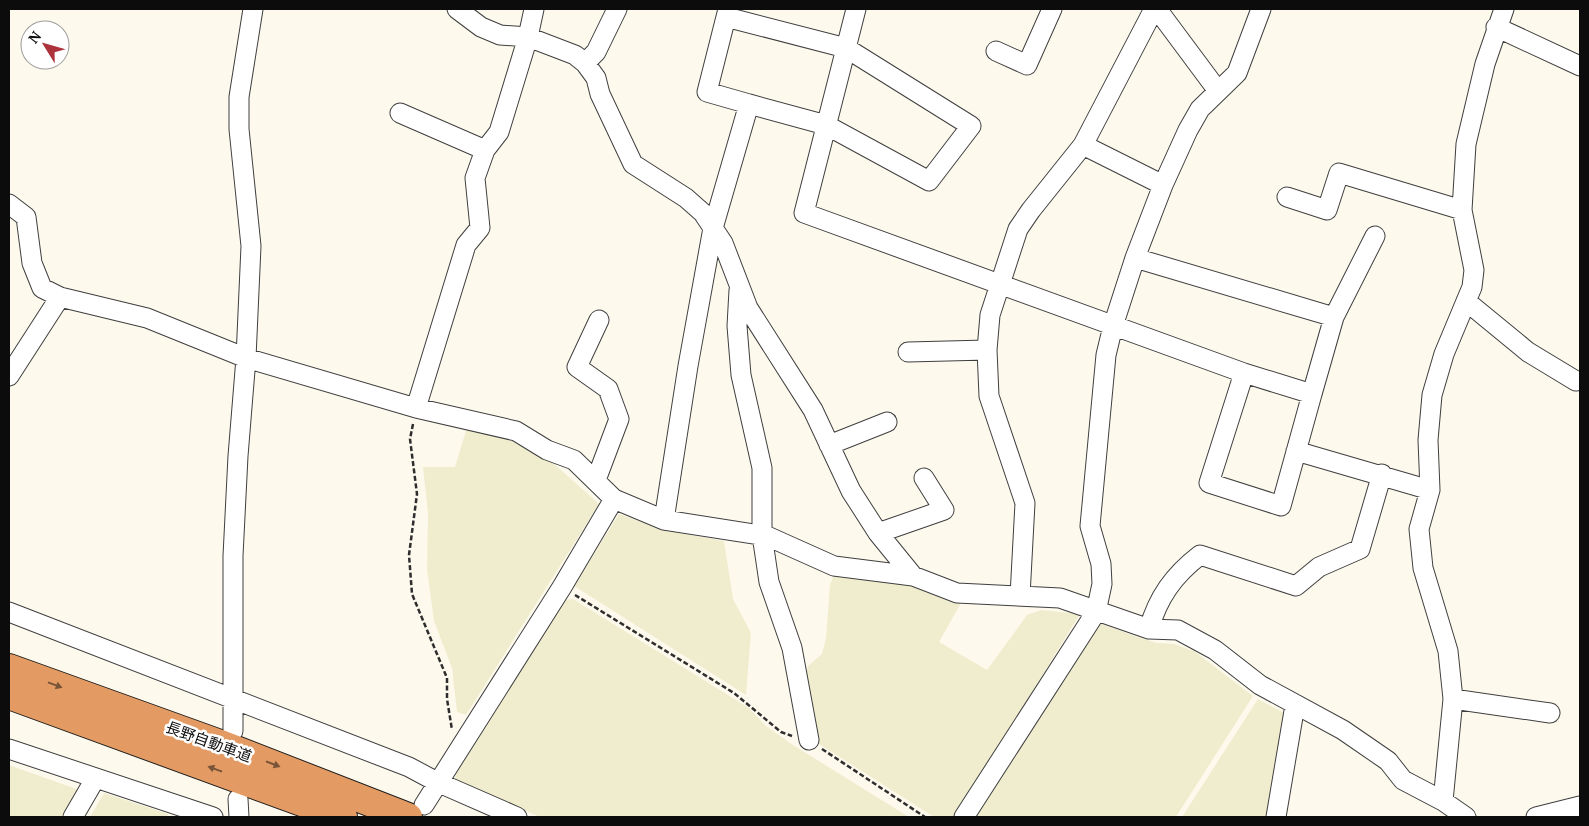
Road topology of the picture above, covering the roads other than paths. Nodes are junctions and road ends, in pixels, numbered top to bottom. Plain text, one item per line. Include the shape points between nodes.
1 (254, 9) edge
2 (457, 9) edge
3 (534, 9) edge
4 (616, 9) edge
5 (856, 9) edge
6 (1052, 9) edge
7 (1155, 9) edge
8 (1261, 9) edge
9 (1504, 9) edge
10 (727, 13) edge
11 (1496, 27) junction
12 (528, 37) junction
13 (846, 48) junction
14 (996, 52) dead end
15 (585, 62) junction
16 (1580, 66) edge
17 (1218, 91) junction
18 (749, 104) junction
19 (400, 113) dead end
20 (826, 124) junction
21 (1082, 145) junction
22 (485, 150) junction
23 (1163, 185) junction
24 (1286, 197) dead end
25 (9, 204) edge
26 (1462, 210) junction
27 (713, 228) junction
28 (1375, 236) dead end
29 (1134, 258) junction
30 (740, 285) junction
31 (1000, 286) junction
32 (60, 297) junction
33 (1466, 301) junction
34 (1334, 317) junction
35 (599, 320) dead end
36 (1113, 326) junction
37 (987, 350) junction
38 (908, 352) dead end
39 (246, 358) junction
40 (1244, 373) junction
41 (9, 376) edge
42 (1576, 381) dead end
43 (1312, 394) junction
44 (416, 408) junction
45 (887, 422) dead end
46 (829, 445) junction
47 (1296, 451) junction
48 (1382, 474) junction
49 (924, 478) dead end
50 (596, 480) junction
51 (1430, 490) junction
52 (614, 499) junction
53 (664, 520) junction
54 (878, 533) junction
55 (762, 535) junction
56 (913, 576) junction
57 (1020, 596) junction
58 (9, 612) edge
59 (1096, 612) junction
60 (1149, 629) junction
61 (9, 668) edge
62 (9, 695) edge
63 (232, 698) junction
64 (1453, 699) junction
65 (1295, 705) junction
66 (1550, 713) dead end
67 (233, 731) dead end
68 (809, 740) road end
69 (9, 749) edge
70 (95, 779) junction
71 (437, 782) junction
72 (1443, 802) junction
73 (1580, 806) edge
74 (416, 811) edge
75 (73, 817) edge
76 (213, 817) edge
77 (343, 817) edge
78 (517, 817) edge
79 (964, 817) edge
80 (1276, 817) edge
81 (1466, 817) edge
82 (1536, 817) edge

1 - 39 street via 238,97 251,246
2 - 12 street via 481,27 500,34
3 - 12 street
4 - 15 street via 596,52
5 - 13 street
6 - 14 street via 1027,65
7 - 17 street
7 - 21 street
8 - 17 street via 1237,73
9 - 11 street
10 - 13 street
10 - 18 street via 707,92
11 - 16 street
11 - 26 street via 1466,144
12 - 15 street
12 - 22 street via 499,132
13 - 20 street
13 - 20 street via 971,126 929,181
15 - 27 street via 596,78 600,94 634,164 686,198 703,213
17 - 23 street via 1200,109
18 - 20 street
18 - 27 street
19 - 22 street
20 - 31 street via 804,214
21 - 23 street
21 - 31 street via 1018,229
22 - 44 street via 475,178 480,228 466,245
23 - 29 street
24 - 26 street via 1327,210 1339,173
25 - 32 street via 26,217 32,263 42,288
26 - 33 street via 1474,270
27 - 30 street via 723,243
27 - 53 street
28 - 34 street
29 - 34 street
29 - 36 street
30 - 46 street via 748,308 796,382
30 - 55 street via 737,326 741,375 762,468
31 - 36 street
31 - 37 street via 990,315
32 - 39 street via 147,318
32 - 41 street
33 - 42 street via 1528,352
33 - 51 street via 1444,354 1432,395 1428,440
34 - 43 street
35 - 50 street via 577,367 608,389 619,419
36 - 40 street
36 - 59 street via 1106,355 1090,526 1101,564 1102,584
37 - 38 street
37 - 57 street via 988,396 1025,503
39 - 44 street
39 - 63 street via 235,504
40 - 43 street
40 - 47 street via 1209,483 1281,506
43 - 47 street
44 - 50 street via 516,431 547,450 574,460
45 - 46 street
46 - 54 street
47 - 48 street
48 - 51 street
48 - 60 street via 1360,549 1319,567 1296,586 1200,555 1168,584
49 - 54 street via 944,510
50 - 52 street
51 - 64 street via 1419,529 1422,568 1448,651
52 - 53 street
52 - 71 street via 562,587
53 - 55 street
54 - 56 street
55 - 56 street via 834,566
55 - 68 street via 769,582 792,648
56 - 57 street via 957,593
57 - 59 street via 1060,598
58 - 63 street
59 - 60 street
59 - 79 street
60 - 65 street via 1178,630 1216,650 1260,685
61 -> 74 highway, 長野自動車道
77 -> 62 highway, 長野自動車道
63 - 67 street
63 - 71 street via 409,767
64 - 66 street
64 - 72 street
65 - 72 street via 1342,730 1388,761 1403,780
65 - 80 street
69 - 70 street
70 - 75 street
70 - 76 street
71 - 74 street
71 - 78 street
72 - 81 street
73 - 82 street

